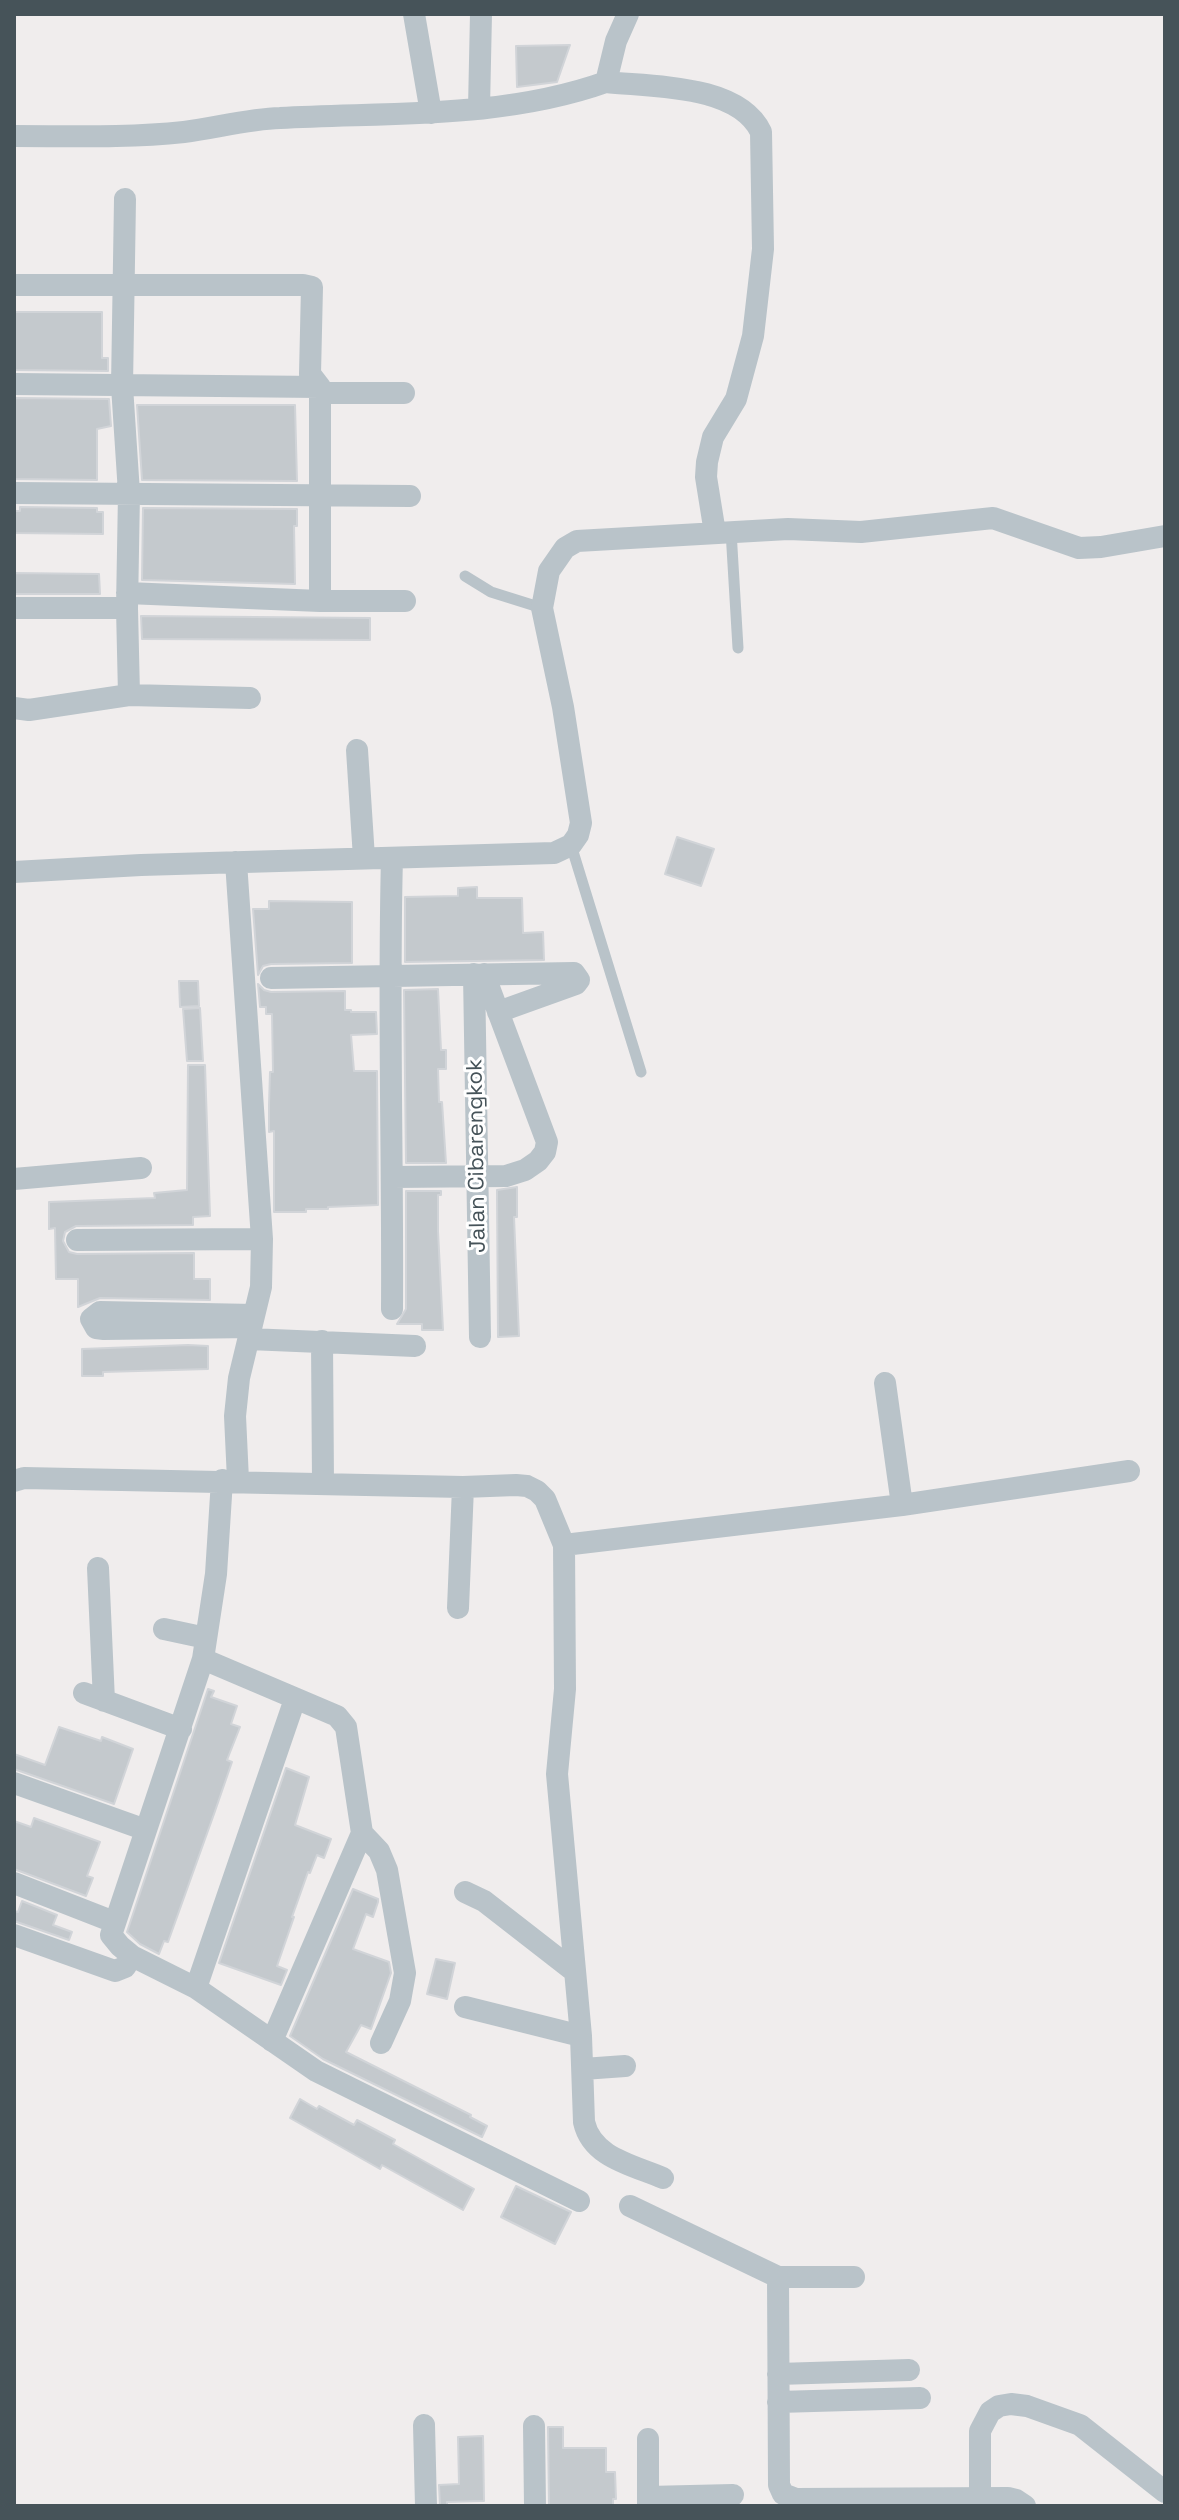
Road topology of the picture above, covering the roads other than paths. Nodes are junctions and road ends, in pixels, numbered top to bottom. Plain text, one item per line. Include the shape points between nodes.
1 (414, 14) edge
2 (481, 14) edge
3 (628, 14) edge
4 (606, 82) junction
5 (479, 108) junction
6 (431, 113) junction
7 (14, 136) edge
8 (125, 199) dead end
9 (14, 285) edge
10 (122, 287) junction
11 (14, 384) edge
12 (122, 386) junction
13 (320, 390) junction
14 (404, 393) dead end
15 (14, 493) edge
16 (129, 493) junction
17 (318, 496) junction
18 (410, 496) dead end
19 (723, 532) junction
20 (1165, 536) edge
21 (465, 576) dead end
22 (127, 600) junction
23 (320, 601) junction
24 (405, 601) dead end
25 (14, 608) edge
26 (542, 608) junction
27 (738, 648) dead end
28 (129, 695) junction
29 (250, 698) dead end
30 (19, 713) edge
31 (357, 750) dead end
32 (571, 845) junction
33 (364, 858) junction
34 (392, 858) junction
35 (236, 862) junction
36 (14, 872) edge
37 (479, 974) junction
38 (389, 975) junction
39 (271, 978) dead end
40 (498, 1012) junction
41 (641, 1072) dead end
42 (141, 1168) dead end
43 (478, 1175) junction
44 (393, 1177) junction
45 (14, 1179) edge
46 (262, 1239) junction
47 (77, 1240) dead end
48 (392, 1309) dead end
49 (251, 1327) junction
50 (480, 1337) dead end
51 (322, 1341) junction
52 (415, 1346) dead end
53 (885, 1383) dead end
54 (1129, 1471) dead end
55 (230, 1480) junction
56 (14, 1481) edge
57 (323, 1483) junction
58 (463, 1487) junction
59 (902, 1505) junction
60 (564, 1545) junction
61 (98, 1568) dead end
62 (458, 1608) dead end
63 (164, 1629) dead end
64 (204, 1648) junction
65 (295, 1699) junction
66 (181, 1729) junction
67 (14, 1783) edge
68 (146, 1830) junction
69 (362, 1833) junction
70 (14, 1883) edge
71 (465, 1892) dead end
72 (114, 1922) junction
73 (14, 1935) edge
74 (132, 1956) junction
75 (574, 1971) junction
76 (196, 1988) junction
77 (465, 2007) dead end
78 (581, 2036) junction
79 (272, 2041) junction
80 (381, 2043) dead end
81 (625, 2066) dead end
82 (583, 2069) junction
83 (663, 2178) dead end
84 (579, 2201) dead end
85 (630, 2206) dead end
86 (778, 2277) junction
87 (854, 2277) dead end
88 (909, 2370) dead end
89 (778, 2374) junction
90 (920, 2398) dead end
91 (778, 2402) junction
92 (424, 2425) dead end
93 (534, 2426) dead end
94 (648, 2439) dead end
95 (1165, 2492) edge
96 (733, 2495) dead end
97 (648, 2502) edge
98 (980, 2502) edge
99 (426, 2506) edge
100 (535, 2506) edge
101 (1025, 2506) edge

1 - 6 street
2 - 5 street
3 - 4 street
4 - 5 street via 569,95
4 - 19 street via 721,98 755,118 761,132 763,249 753,336 736,399 713,437 707,462 706,477
5 - 6 street
6 - 7 street via 277,118 125,137
8 - 10 street
9 - 10 street
10 - 12 street
10 - 13 street via 312,287 310,374
11 - 12 street
12 - 13 street
12 - 16 street
13 - 14 street
13 - 17 street
15 - 16 street
16 - 17 street
16 - 22 street
17 - 18 street
17 - 23 street
19 - 20 street via 861,532 993,518 1079,548
19 - 26 street via 577,541 549,571
19 - 27 lane
21 - 26 lane via 491,592
22 - 23 street
22 - 25 street
22 - 28 street
23 - 24 street
26 - 32 street via 579,800 581,823
28 - 29 street
28 - 30 street
31 - 33 street
32 - 34 street via 554,853
32 - 41 lane
33 - 34 street
33 - 35 street
34 - 38 street
35 - 36 street
35 - 46 street
37 - 38 street
37 - 40 street
37 - 40 street via 574,973 579,980
37 - 43 street, Jalan Cibarengkok
38 - 39 street
38 - 44 street
40 - 43 street via 547,1142 538,1161 525,1170
42 - 45 street
43 - 44 street
43 - 50 street, Jalan Cibarengkok
44 - 48 street
46 - 47 street
46 - 49 street via 261,1287
49 - 49 street via 104,1329 96,1328 91,1319 100,1312
49 - 51 street
49 - 55 street via 239,1378
51 - 52 street
51 - 57 street
53 - 59 street
54 - 59 street
55 - 56 street
55 - 57 street
55 - 64 street
57 - 58 street
58 - 60 street via 516,1485 537,1491
58 - 62 street
59 - 60 street
60 - 75 street via 565,1689 557,1774
61 - 66 street via 94,1697
63 - 64 street
64 - 65 street
64 - 66 street
65 - 69 street via 342,1720 346,1727
65 - 76 street
66 - 68 street
67 - 68 street
68 - 72 street
69 - 79 street
69 - 80 street via 379,1851 387,1870 404,1959 400,2001
70 - 72 street
71 - 75 street
72 - 74 street via 111,1935
73 - 74 street via 115,1971
74 - 76 street
75 - 78 street
76 - 79 street
77 - 78 street
78 - 82 street
79 - 84 street via 316,2071
81 - 82 street
82 - 83 street via 584,2122 593,2144
85 - 86 street
86 - 87 street
86 - 89 street
88 - 89 street
89 - 91 street
90 - 91 street
91 - 98 street via 779,2485 789,2499
92 - 99 street
93 - 100 street
94 - 97 street
95 - 98 street via 1080,2425 1011,2404 990,2412 980,2431
96 - 97 street
98 - 101 street via 1016,2500

